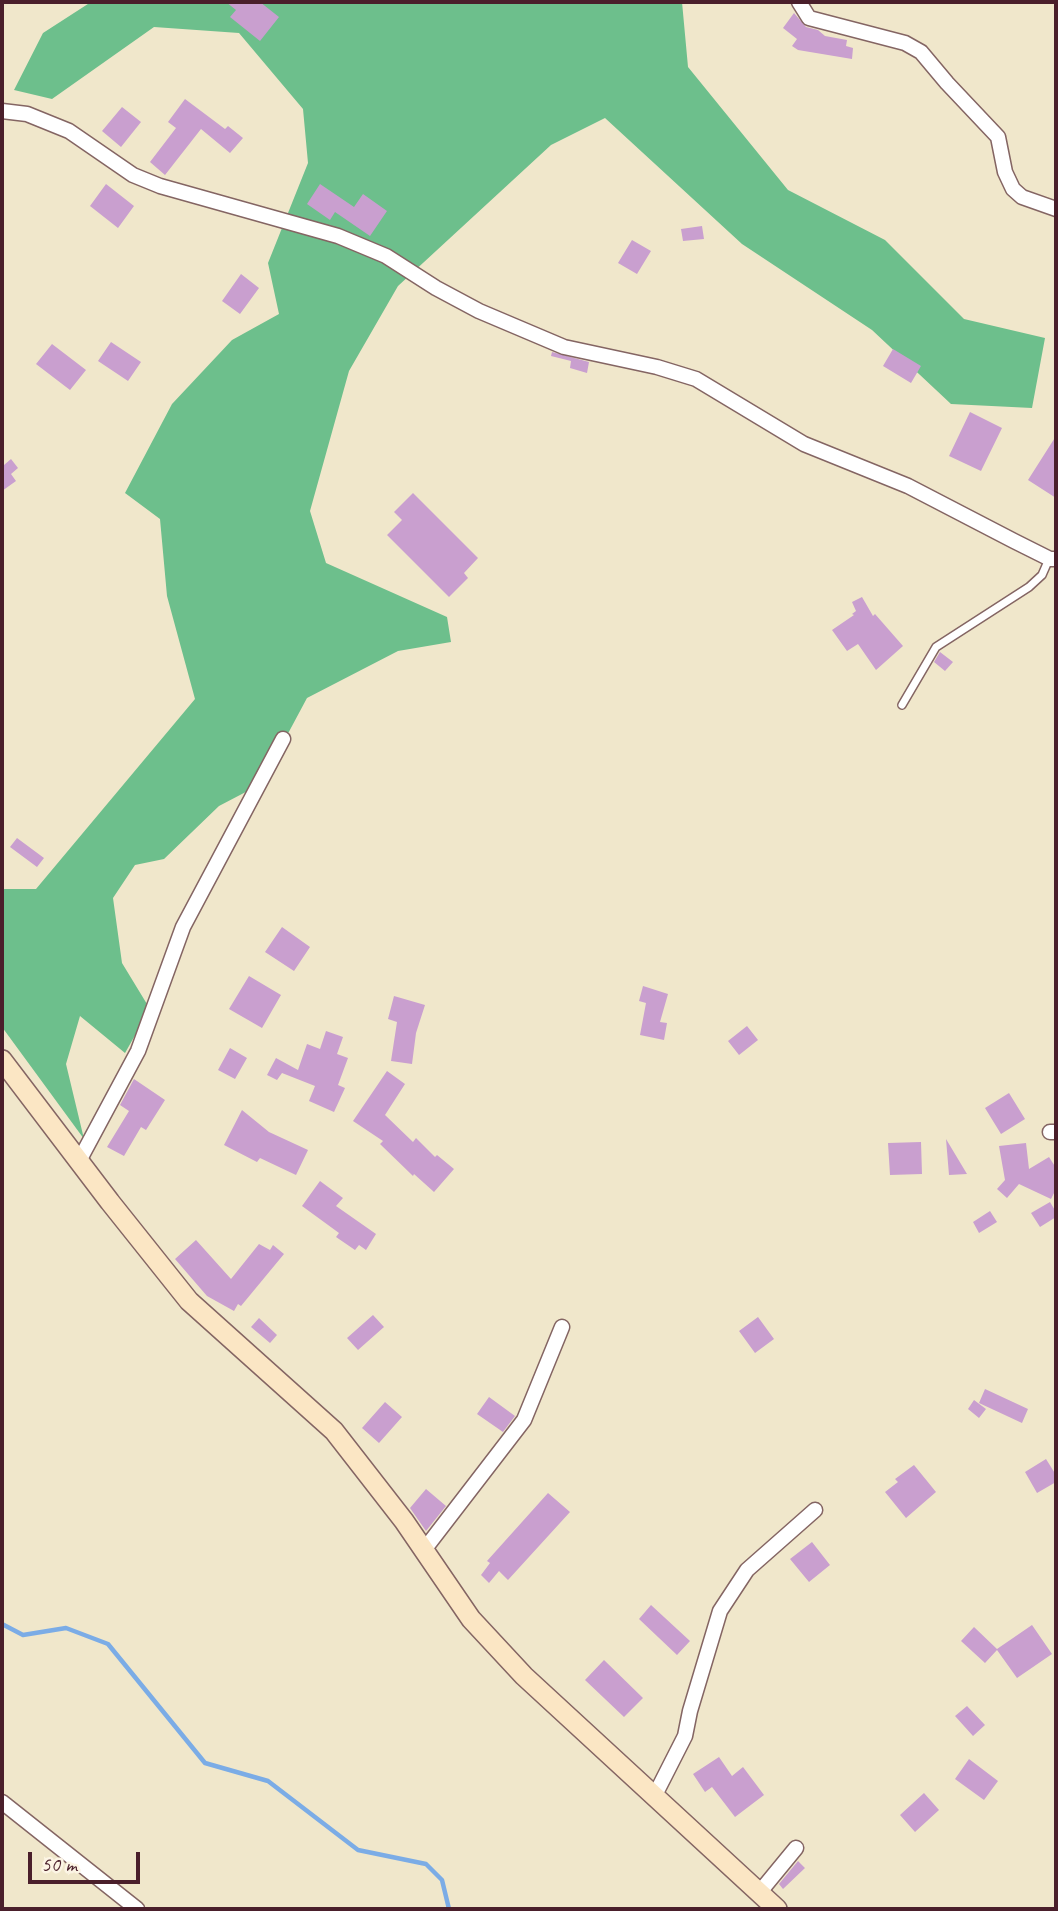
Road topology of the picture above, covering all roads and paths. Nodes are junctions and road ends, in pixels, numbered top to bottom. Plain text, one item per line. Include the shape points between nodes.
1 (799, 2) edge
2 (2, 111) edge
3 (1056, 209) edge
4 (1053, 559) edge
5 (902, 705) dead end
6 (283, 738) dead end
7 (2, 1060) edge
8 (79, 1161) junction
9 (562, 1327) dead end
10 (815, 1510) dead end
11 (424, 1550) junction
12 (654, 1797) junction
13 (2, 1802) edge
14 (796, 1848) dead end
15 (759, 1893) junction
16 (137, 1909) edge
17 (777, 1909) edge

1 - 3 street via 809,19 905,43 922,52 998,137 1013,188 1022,197
2 - 4 street via 27,114 69,131 133,175 160,186 338,236 386,256 479,311 564,347 696,379 804,444 908,486
4 - 5 lane via 1029,587 936,647
6 - 8 street via 183,927 138,1051
7 - 8 street
8 - 11 street via 189,1301 334,1431
9 - 11 street via 524,1420
10 - 12 street via 747,1570 720,1611 685,1736
11 - 12 street via 471,1619 524,1676
12 - 15 street
13 - 16 street
14 - 15 street
15 - 17 street

